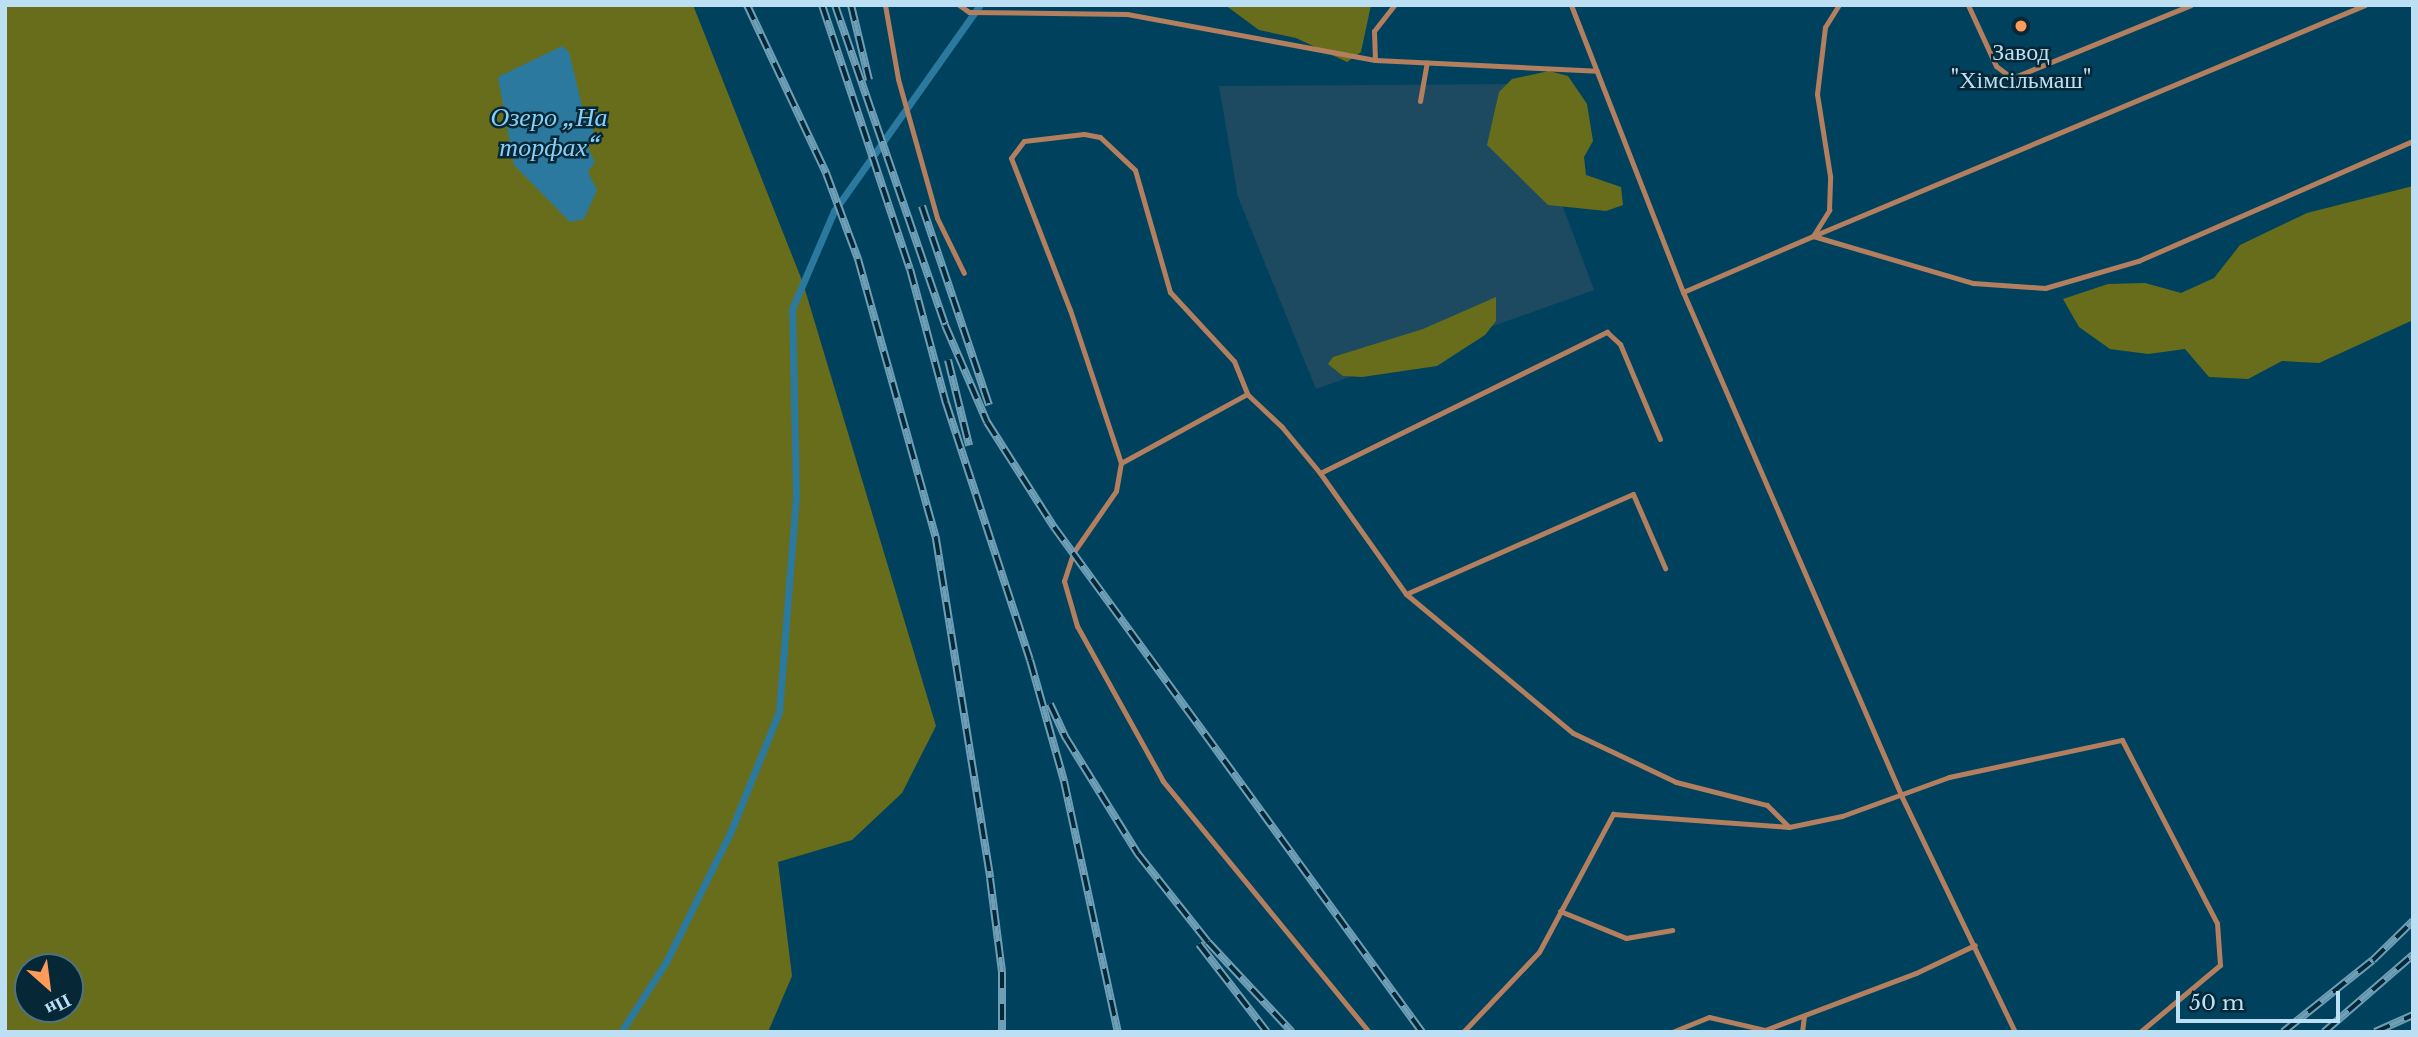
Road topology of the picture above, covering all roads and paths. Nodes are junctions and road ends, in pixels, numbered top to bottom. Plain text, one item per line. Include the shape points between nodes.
1 (885, 5) edge
2 (959, 5) edge
3 (1394, 5) edge
4 (1571, 5) edge
5 (1839, 5) edge
6 (1968, 5) edge
7 (2191, 5) edge
8 (2365, 5) edge
9 (1375, 60) junction
10 (1427, 63) junction
11 (1597, 71) junction
12 (1420, 101) dead end
13 (2413, 141) edge
14 (1813, 236) junction
15 (964, 273) dead end
16 (1683, 292) junction
17 (1247, 394) junction
18 (1660, 439) dead end
19 (1121, 463) junction
20 (1320, 473) junction
21 (1665, 568) dead end
22 (1406, 594) junction
23 (1902, 797) junction
24 (1789, 827) junction
25 (1560, 911) junction
26 (1672, 930) dead end
27 (1975, 945) junction
28 (1804, 1016) junction
29 (1369, 1032) edge
30 (1462, 1032) edge
31 (1672, 1032) edge
32 (1802, 1032) edge
33 (2015, 1032) edge
34 (2140, 1032) edge

1 - 15 lane via 898,79 937,219
2 - 9 lane via 969,12 1127,14
3 - 9 lane via 1374,31
4 - 11 lane
5 - 14 lane via 1825,27 1817,94 1830,176 1829,210
6 - 7 lane via 1996,66 2012,78
8 - 14 lane
9 - 10 lane
10 - 11 lane
10 - 12 lane
11 - 16 lane
13 - 14 lane via 2138,261 2045,288 1973,283
14 - 16 lane
16 - 23 lane
17 - 19 lane
17 - 19 lane via 1234,361 1170,292 1135,170 1100,137 1084,134 1024,141 1011,158 1070,310
17 - 20 lane via 1282,426
18 - 20 lane via 1620,344 1607,332
19 - 29 lane via 1116,491 1073,553 1064,581 1077,626 1163,781
20 - 22 lane
21 - 22 lane via 1633,494
22 - 24 lane via 1573,733 1676,782 1766,805
23 - 24 lane
23 - 27 lane
23 - 34 lane via 1949,777 2122,740 2217,923 2220,965
24 - 25 lane via 1613,814
25 - 26 lane via 1626,938
25 - 30 lane via 1539,952
27 - 28 lane
27 - 33 lane
28 - 31 lane via 1765,1030 1709,1017
28 - 32 lane

